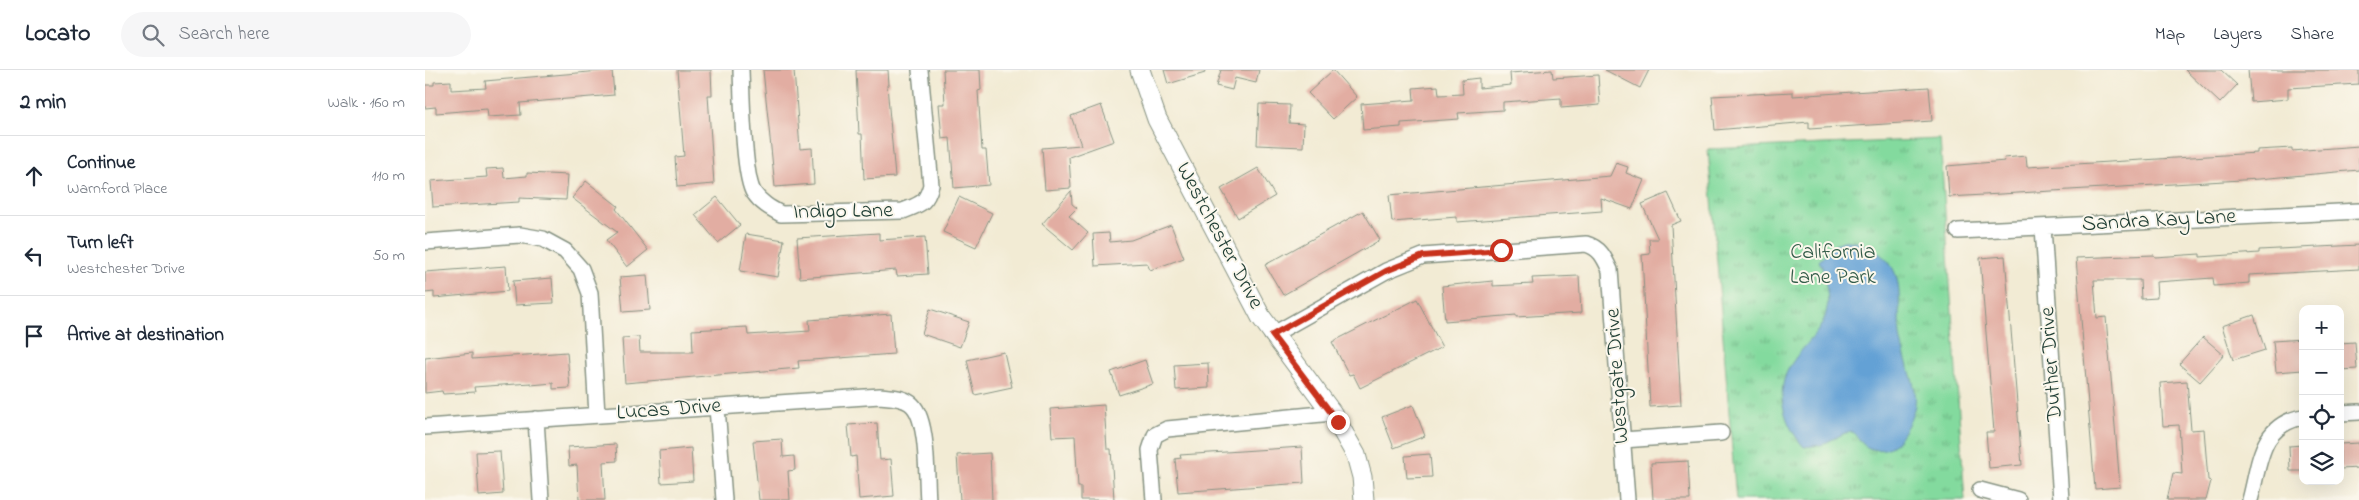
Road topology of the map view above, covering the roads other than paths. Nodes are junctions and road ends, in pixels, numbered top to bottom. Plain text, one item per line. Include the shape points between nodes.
1 (741, 70) edge
2 (920, 70) edge
3 (1140, 70) edge
4 (2359, 211) edge
5 (2043, 227) junction
6 (1958, 231) dead end
7 (425, 242) edge
8 (1272, 335) junction
9 (717, 407) junction
10 (2359, 412) edge
11 (1332, 413) junction
12 (2344, 414) edge
13 (597, 415) junction
14 (2299, 418) edge
15 (536, 420) junction
16 (425, 427) edge
17 (1721, 433) dead end
18 (1623, 440) junction
19 (1980, 490) dead end
20 (541, 500) edge
21 (724, 500) edge
22 (928, 500) edge
23 (1154, 500) edge
24 (1364, 500) edge
25 (1627, 500) edge
26 (2018, 500) edge
27 (2061, 500) edge
28 (2250, 500) edge

1 - 2 street, Indigo Lane via 747,175 753,192 766,206 781,214 903,211 921,204 928,197 931,185
3 - 8 street, Westchester Drive via 1157,119
4 - 5 street, Sandra Kay Lane
5 - 6 street, Sandra Kay Lane
5 - 27 street, Duther Drive
7 - 13 street via 520,235 543,238 565,251 581,269 590,293
8 - 11 street, Westchester Drive
8 - 18 street, Westgate Drive via 1386,271 1423,256 1586,244 1602,253 1610,270
9 - 13 street, Lucas Drive
9 - 21 street
9 - 22 street, Lucas Drive via 881,396 911,403 923,423
10 - 12 street
11 - 23 street via 1167,430 1155,435 1150,450
11 - 24 street, Westchester Drive via 1356,455
13 - 15 street, Lucas Drive
14 - 28 street via 2281,424 2266,440
15 - 16 street, Lucas Drive
15 - 20 street
17 - 18 street
18 - 25 street, Westgate Drive
19 - 26 street

